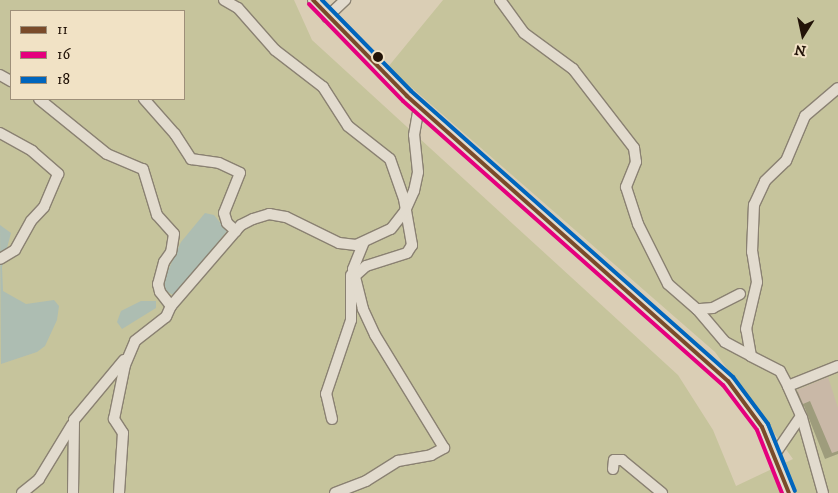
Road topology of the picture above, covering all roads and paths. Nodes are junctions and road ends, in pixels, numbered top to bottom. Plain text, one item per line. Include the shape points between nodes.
1 (224, 0) edge
2 (312, 0) edge
3 (345, 0) edge
4 (500, 0) edge
5 (327, 17) junction
6 (838, 88) edge
7 (40, 100) edge
8 (145, 100) edge
9 (419, 106) junction
10 (0, 134) edge
11 (405, 211) junction
12 (236, 231) junction
13 (360, 244) junction
14 (4, 258) edge
15 (355, 276) junction
16 (740, 294) dead end
17 (171, 306) junction
18 (697, 309) junction
19 (128, 355) junction
20 (751, 356) junction
21 (838, 366) edge
22 (788, 386) junction
23 (801, 416) junction
24 (332, 419) dead end
25 (74, 420) junction
26 (775, 454) junction
27 (613, 469) dead end
28 (22, 493) edge
29 (73, 493) edge
30 (119, 493) edge
31 (335, 493) edge
32 (662, 493) edge
33 (789, 493) edge
34 (823, 493) edge

1 - 11 street via 238,8 275,50 323,87 348,126 390,159
2 - 5 street
3 - 5 street
4 - 18 street via 524,33 573,69 634,148 636,162 626,187 638,224 668,284
5 - 9 street
6 - 20 street via 805,116 786,161 765,180 754,204 752,252 758,282 746,329
7 - 17 street via 108,154 143,169 157,215 174,234 171,252 164,262 158,284
8 - 12 street via 191,159 219,163 240,174 224,213 227,223
9 - 11 street via 414,135 418,172
9 - 26 street via 728,381 762,427
10 - 14 street via 32,151 58,174 44,207
11 - 13 street via 391,229
11 - 15 street via 412,245 407,253 366,266
12 - 13 street via 242,225 269,214 286,217 339,243
12 - 17 street
13 - 15 street via 353,269
13 - 24 street via 350,265 351,320 326,394
15 - 31 street via 363,309 375,335 444,448 431,455 398,462 366,481
16 - 18 street via 713,308
17 - 19 street via 166,317 135,341
18 - 20 street via 725,342
19 - 25 street
19 - 30 street via 114,419 123,433
20 - 22 street via 780,371
21 - 22 street
22 - 23 street
23 - 26 street
23 - 34 street
25 - 28 street via 62,446 39,479
25 - 29 street
26 - 33 street
27 - 32 street via 614,460 622,460

